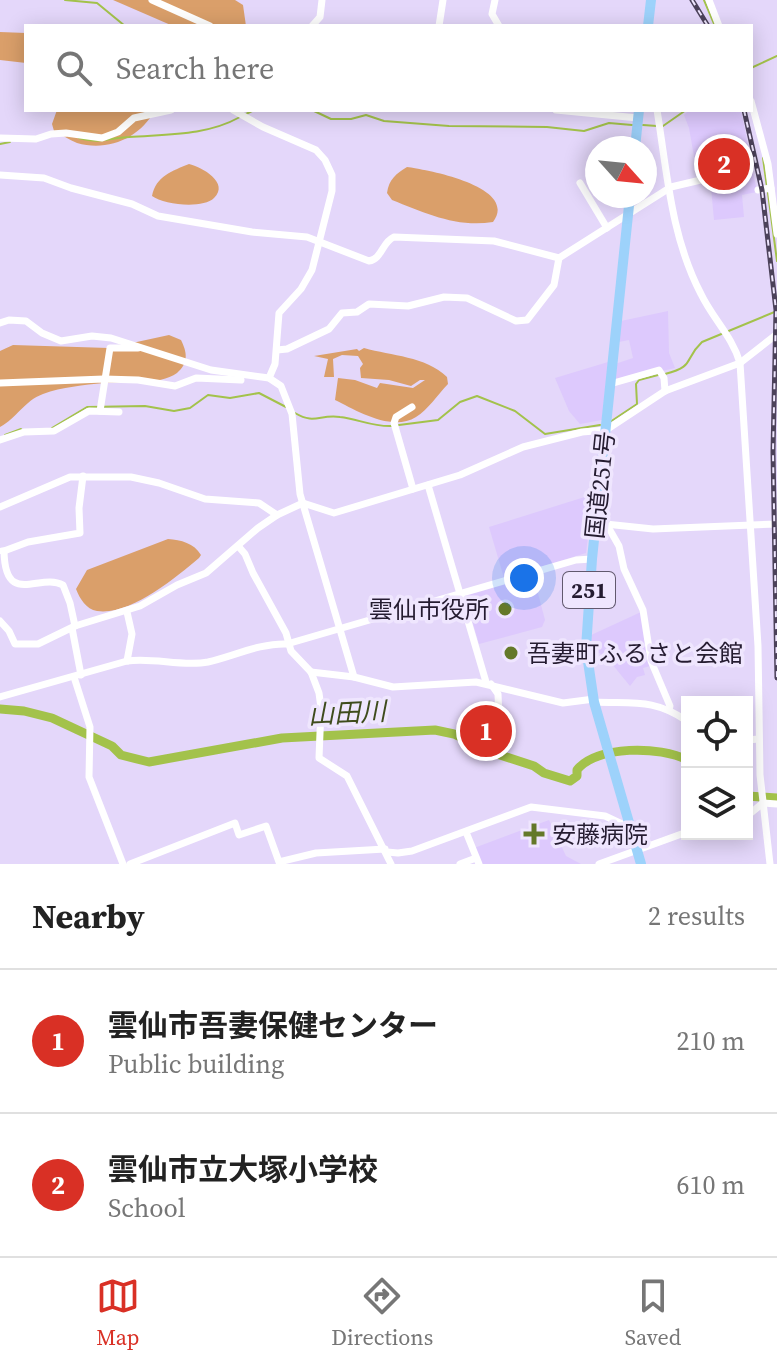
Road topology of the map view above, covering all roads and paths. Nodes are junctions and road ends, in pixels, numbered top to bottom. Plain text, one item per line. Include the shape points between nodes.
1 (152, 0) edge
2 (322, 0) edge
3 (443, 0) edge
4 (495, 0) edge
5 (651, 0) edge
6 (709, 0) edge
7 (206, 24) edge
8 (314, 24) edge
9 (439, 24) edge
10 (498, 24) edge
11 (648, 24) edge
12 (718, 24) edge
13 (753, 108) edge
14 (162, 112) edge
15 (236, 112) edge
16 (598, 112) edge
17 (657, 112) edge
18 (639, 114) edge
19 (636, 136) edge
20 (0, 138) edge
21 (726, 174) dead end
22 (0, 175) edge
23 (580, 183) dead end
24 (669, 188) junction
25 (771, 188) junction
26 (758, 190) dead end
27 (629, 208) edge
28 (629, 214) junction
29 (607, 228) junction
30 (777, 234) edge
31 (493, 237) dead end
32 (320, 242) junction
33 (520, 248) junction
34 (559, 258) junction
35 (0, 323) edge
36 (777, 334) edge
37 (139, 346) junction
38 (277, 350) junction
39 (740, 363) junction
40 (245, 376) junction
41 (269, 378) junction
42 (104, 379) junction
43 (0, 383) edge
44 (610, 384) junction
45 (665, 391) junction
46 (412, 407) dead end
47 (101, 408) junction
48 (119, 412) dead end
49 (606, 425) junction
50 (0, 440) edge
51 (83, 476) junction
52 (428, 485) junction
53 (413, 489) junction
54 (303, 503) junction
55 (0, 507) edge
56 (277, 515) junction
57 (601, 524) junction
58 (777, 524) edge
59 (750, 526) junction
60 (239, 547) junction
61 (2, 551) edge
62 (592, 559) junction
63 (460, 594) junction
64 (127, 612) junction
65 (0, 621) edge
66 (73, 627) junction
67 (340, 629) junction
68 (287, 644) junction
69 (127, 661) junction
70 (311, 672) junction
71 (77, 676) junction
72 (354, 677) junction
73 (489, 683) junction
74 (0, 697) edge
75 (594, 700) junction
76 (669, 710) junction
77 (681, 717) edge
78 (499, 718) dead end
79 (759, 739) junction
80 (753, 740) edge
81 (763, 801) junction
82 (777, 804) edge
83 (753, 810) edge
84 (630, 828) junction
85 (466, 832) junction
86 (681, 834) edge
87 (649, 845) junction
88 (386, 850) junction
89 (637, 850) junction
90 (477, 861) edge
91 (123, 864) edge
92 (130, 864) edge
93 (391, 864) edge
94 (460, 864) edge
95 (599, 864) edge
96 (641, 864) edge
97 (770, 864) edge

1 - 7 street
2 - 8 street via 323,10
3 - 9 street
4 - 10 street via 492,14
5 - 11 highway
6 - 12 street
13 - 25 street
14 - 20 street via 134,118 108,137 66,133
15 - 32 street via 316,150 325,160 332,191
16 - 18 street
17 - 24 street
18 - 19 highway
21 - 24 street
22 - 32 street via 44,178 158,216
23 - 29 street
24 - 28 street
24 - 39 street via 697,286
25 - 26 street
25 - 30 street
27 - 28 highway, 国道251号 / 251
28 - 29 street
28 - 44 highway, 国道251号 / 251
29 - 34 street
31 - 33 street
32 - 33 street via 369,261 394,237 494,241
32 - 38 street via 307,280 279,313
33 - 34 street
34 - 38 street via 551,290 527,320 516,321 467,298 444,297 408,306 373,304 342,313 329,329
35 - 37 street via 26,321 61,341 102,336
36 - 39 street
37 - 40 street
37 - 42 street via 111,347
38 - 41 street
39 - 45 street
39 - 59 street
40 - 41 street
40 - 42 street via 196,378 175,386
41 - 54 street via 281,386 291,411
42 - 43 street
42 - 47 street
44 - 45 street via 659,370
44 - 49 highway, 国道251号 / 251
45 - 49 street
46 - 53 street via 396,417 395,426
47 - 48 street
47 - 50 street via 54,431
49 - 52 street via 523,447
49 - 57 highway, 国道251号 / 251
51 - 55 street
51 - 56 street via 150,480 205,499 259,503
51 - 61 street via 80,533
52 - 53 street
52 - 63 street
53 - 54 street via 334,513
54 - 56 street
54 - 67 street
56 - 60 street
57 - 59 street via 653,529
57 - 62 highway, 国道251号 / 251
57 - 76 street via 619,546 643,610 651,661
58 - 59 street
59 - 79 street
60 - 64 street via 199,577
60 - 68 street
61 - 66 street via 5,570 16,582 63,585
62 - 63 street
62 - 75 highway, 国道251号 / 251 via 586,648
63 - 67 street
63 - 73 street
64 - 66 street
64 - 69 street via 132,634
65 - 66 street via 18,645 38,644
66 - 71 street
67 - 68 street
67 - 72 street
68 - 69 street via 208,662
68 - 70 street
69 - 71 street
70 - 72 street
70 - 88 street via 319,693 320,760 347,776
71 - 74 street
71 - 91 street via 91,732 89,777
72 - 73 street via 402,687
73 - 75 street via 563,703
73 - 78 street via 498,694
75 - 76 street via 642,701
75 - 84 highway, 国道251号 / 251
76 - 77 street
79 - 80 street
79 - 81 street
81 - 82 street
81 - 83 street
81 - 97 street
84 - 85 street via 605,816 531,807
84 - 87 street
84 - 89 highway, 国道251号 / 251
85 - 88 street via 404,853
85 - 90 street
86 - 87 street
87 - 89 street
88 - 92 street via 316,853 279,862 266,826 239,835 235,823
88 - 93 street
89 - 95 street
89 - 96 highway, 国道251号 / 251
90 - 94 street

